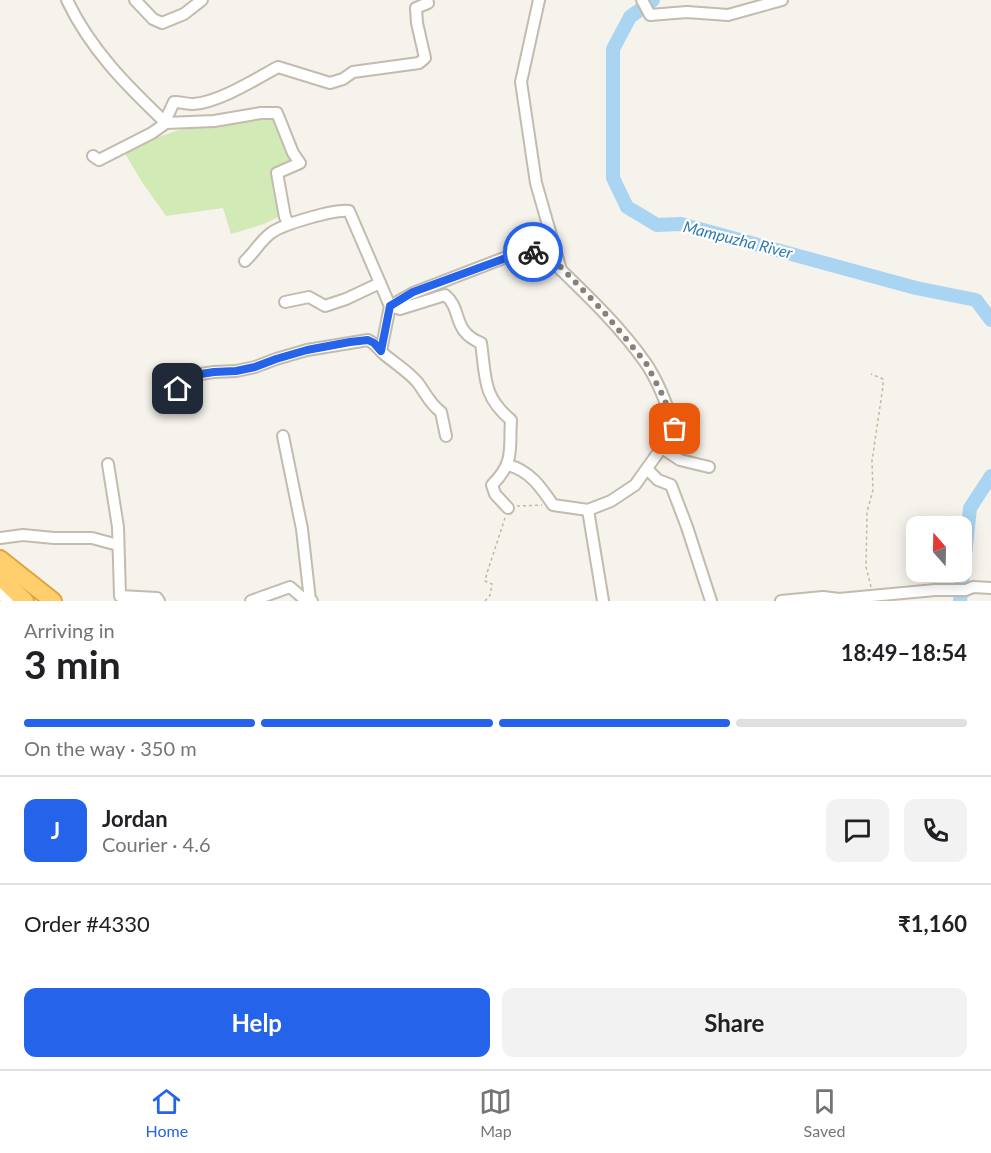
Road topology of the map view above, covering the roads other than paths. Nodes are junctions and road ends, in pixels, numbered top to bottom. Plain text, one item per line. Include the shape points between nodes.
1 (67, 0) edge
2 (135, 0) edge
3 (202, 0) edge
4 (428, 0) edge
5 (539, 0) edge
6 (642, 0) edge
7 (782, 0) edge
8 (166, 121) junction
9 (93, 156) dead end
10 (289, 224) junction
11 (245, 261) dead end
12 (561, 270) junction
13 (380, 283) junction
14 (285, 302) dead end
15 (390, 306) junction
16 (381, 351) junction
17 (178, 389) dead end
18 (283, 436) dead end
19 (446, 436) dead end
20 (662, 448) junction
21 (108, 464) dead end
22 (508, 465) junction
23 (709, 467) dead end
24 (647, 469) junction
25 (508, 508) road end
26 (588, 510) junction
27 (0, 538) edge
28 (118, 545) junction
29 (0, 558) edge
30 (0, 577) edge
31 (991, 588) edge
32 (0, 593) edge
33 (822, 599) edge
34 (8, 601) edge
35 (25, 601) edge
36 (53, 601) edge
37 (159, 601) edge
38 (251, 601) edge
39 (311, 601) edge
40 (603, 601) edge
41 (711, 601) edge
42 (781, 601) edge

1 - 8 street via 123,83
2 - 3 street via 162,23 184,14
4 - 8 street via 416,8 425,58 419,63 353,72 330,83 278,68 224,96 192,104 174,102
5 - 12 street via 521,82 536,183
6 - 7 street via 650,15 728,15
8 - 9 street via 99,160
8 - 10 street via 214,121 277,114 300,163 277,173
10 - 11 street via 270,233
10 - 13 street via 349,211
12 - 15 street via 556,262 538,252 517,254 413,292
12 - 20 street via 603,311 646,363 675,429
13 - 14 street via 325,306 309,297
13 - 15 street
15 - 16 street
15 - 22 street via 400,309 445,296 450,299 464,332 481,343 486,388 500,411 511,420
16 - 17 street via 368,340 307,350 255,367 194,375
16 - 19 street via 411,375 432,406 441,412
18 - 39 street via 302,529
20 - 23 street via 680,460
20 - 24 street
21 - 28 street
22 - 25 street via 492,485
22 - 26 street via 519,468 539,484 553,505
24 - 26 street via 635,485
24 - 41 street via 658,480 671,485
26 - 40 street
27 - 28 street via 92,538
28 - 37 street via 120,596
29 - 36 highway
30 - 35 highway
31 - 33 street
32 - 34 street
33 - 42 street
38 - 39 street via 290,587

